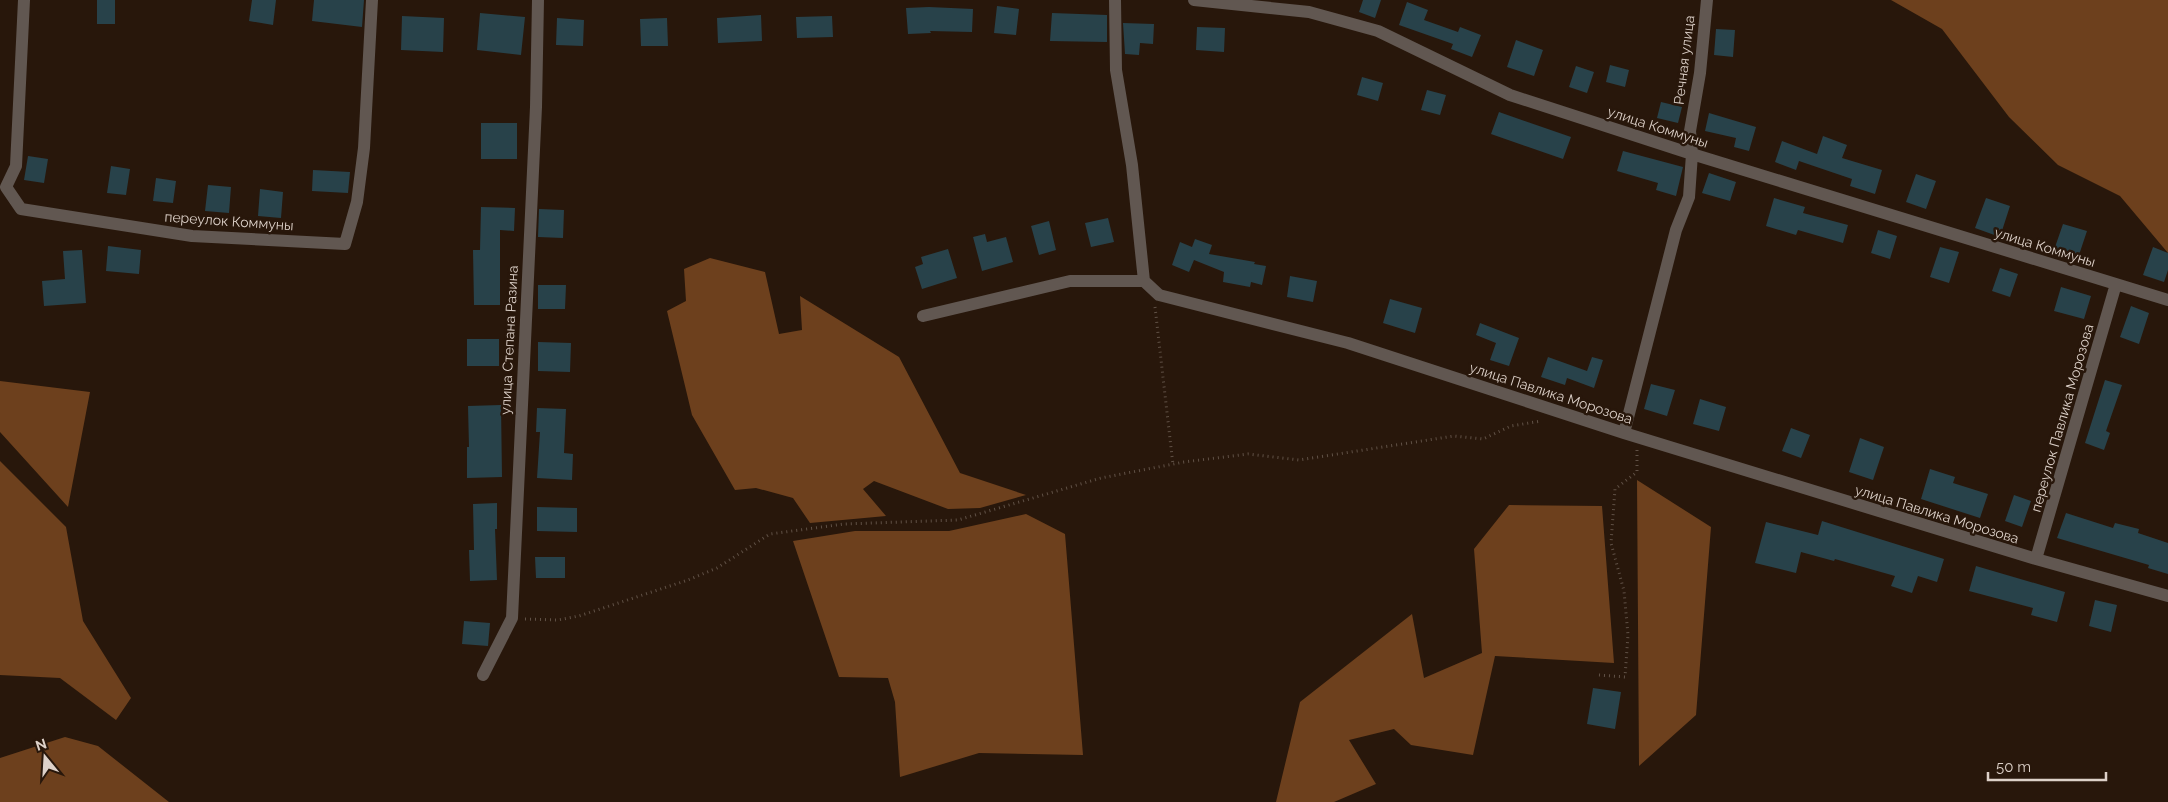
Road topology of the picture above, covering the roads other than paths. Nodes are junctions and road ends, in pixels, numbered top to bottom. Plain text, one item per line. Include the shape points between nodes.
1 (24, 0) edge
2 (372, 0) edge
3 (538, 0) edge
4 (1115, 0) edge
5 (1194, 0) edge
6 (1707, 0) edge
7 (1692, 154) junction
8 (1144, 281) junction
9 (2116, 284) junction
10 (2168, 300) edge
11 (923, 316) dead end
12 (1624, 433) junction
13 (2036, 559) junction
14 (2168, 596) edge
15 (483, 675) dead end

1 - 2 street, переулок Коммуны via 16,166 6,187 21,209 192,236 345,244 356,202 364,148
3 - 15 street, улица Степана Разина via 512,618
4 - 8 street via 1116,70 1132,164
5 - 7 street, улица Коммуны via 1309,12 1378,31 1510,95
6 - 7 street, Речная улица via 1690,131
7 - 9 street, улица Коммуны
7 - 12 street, Речная улица via 1689,197 1676,230
8 - 11 street via 1070,280
8 - 12 street, улица Павлика Морозова via 1159,295 1348,343
9 - 10 street, улица Коммуны
9 - 13 street, переулок Павлика Морозова
12 - 13 street, улица Павлика Морозова
13 - 14 street, улица Павлика Морозова

